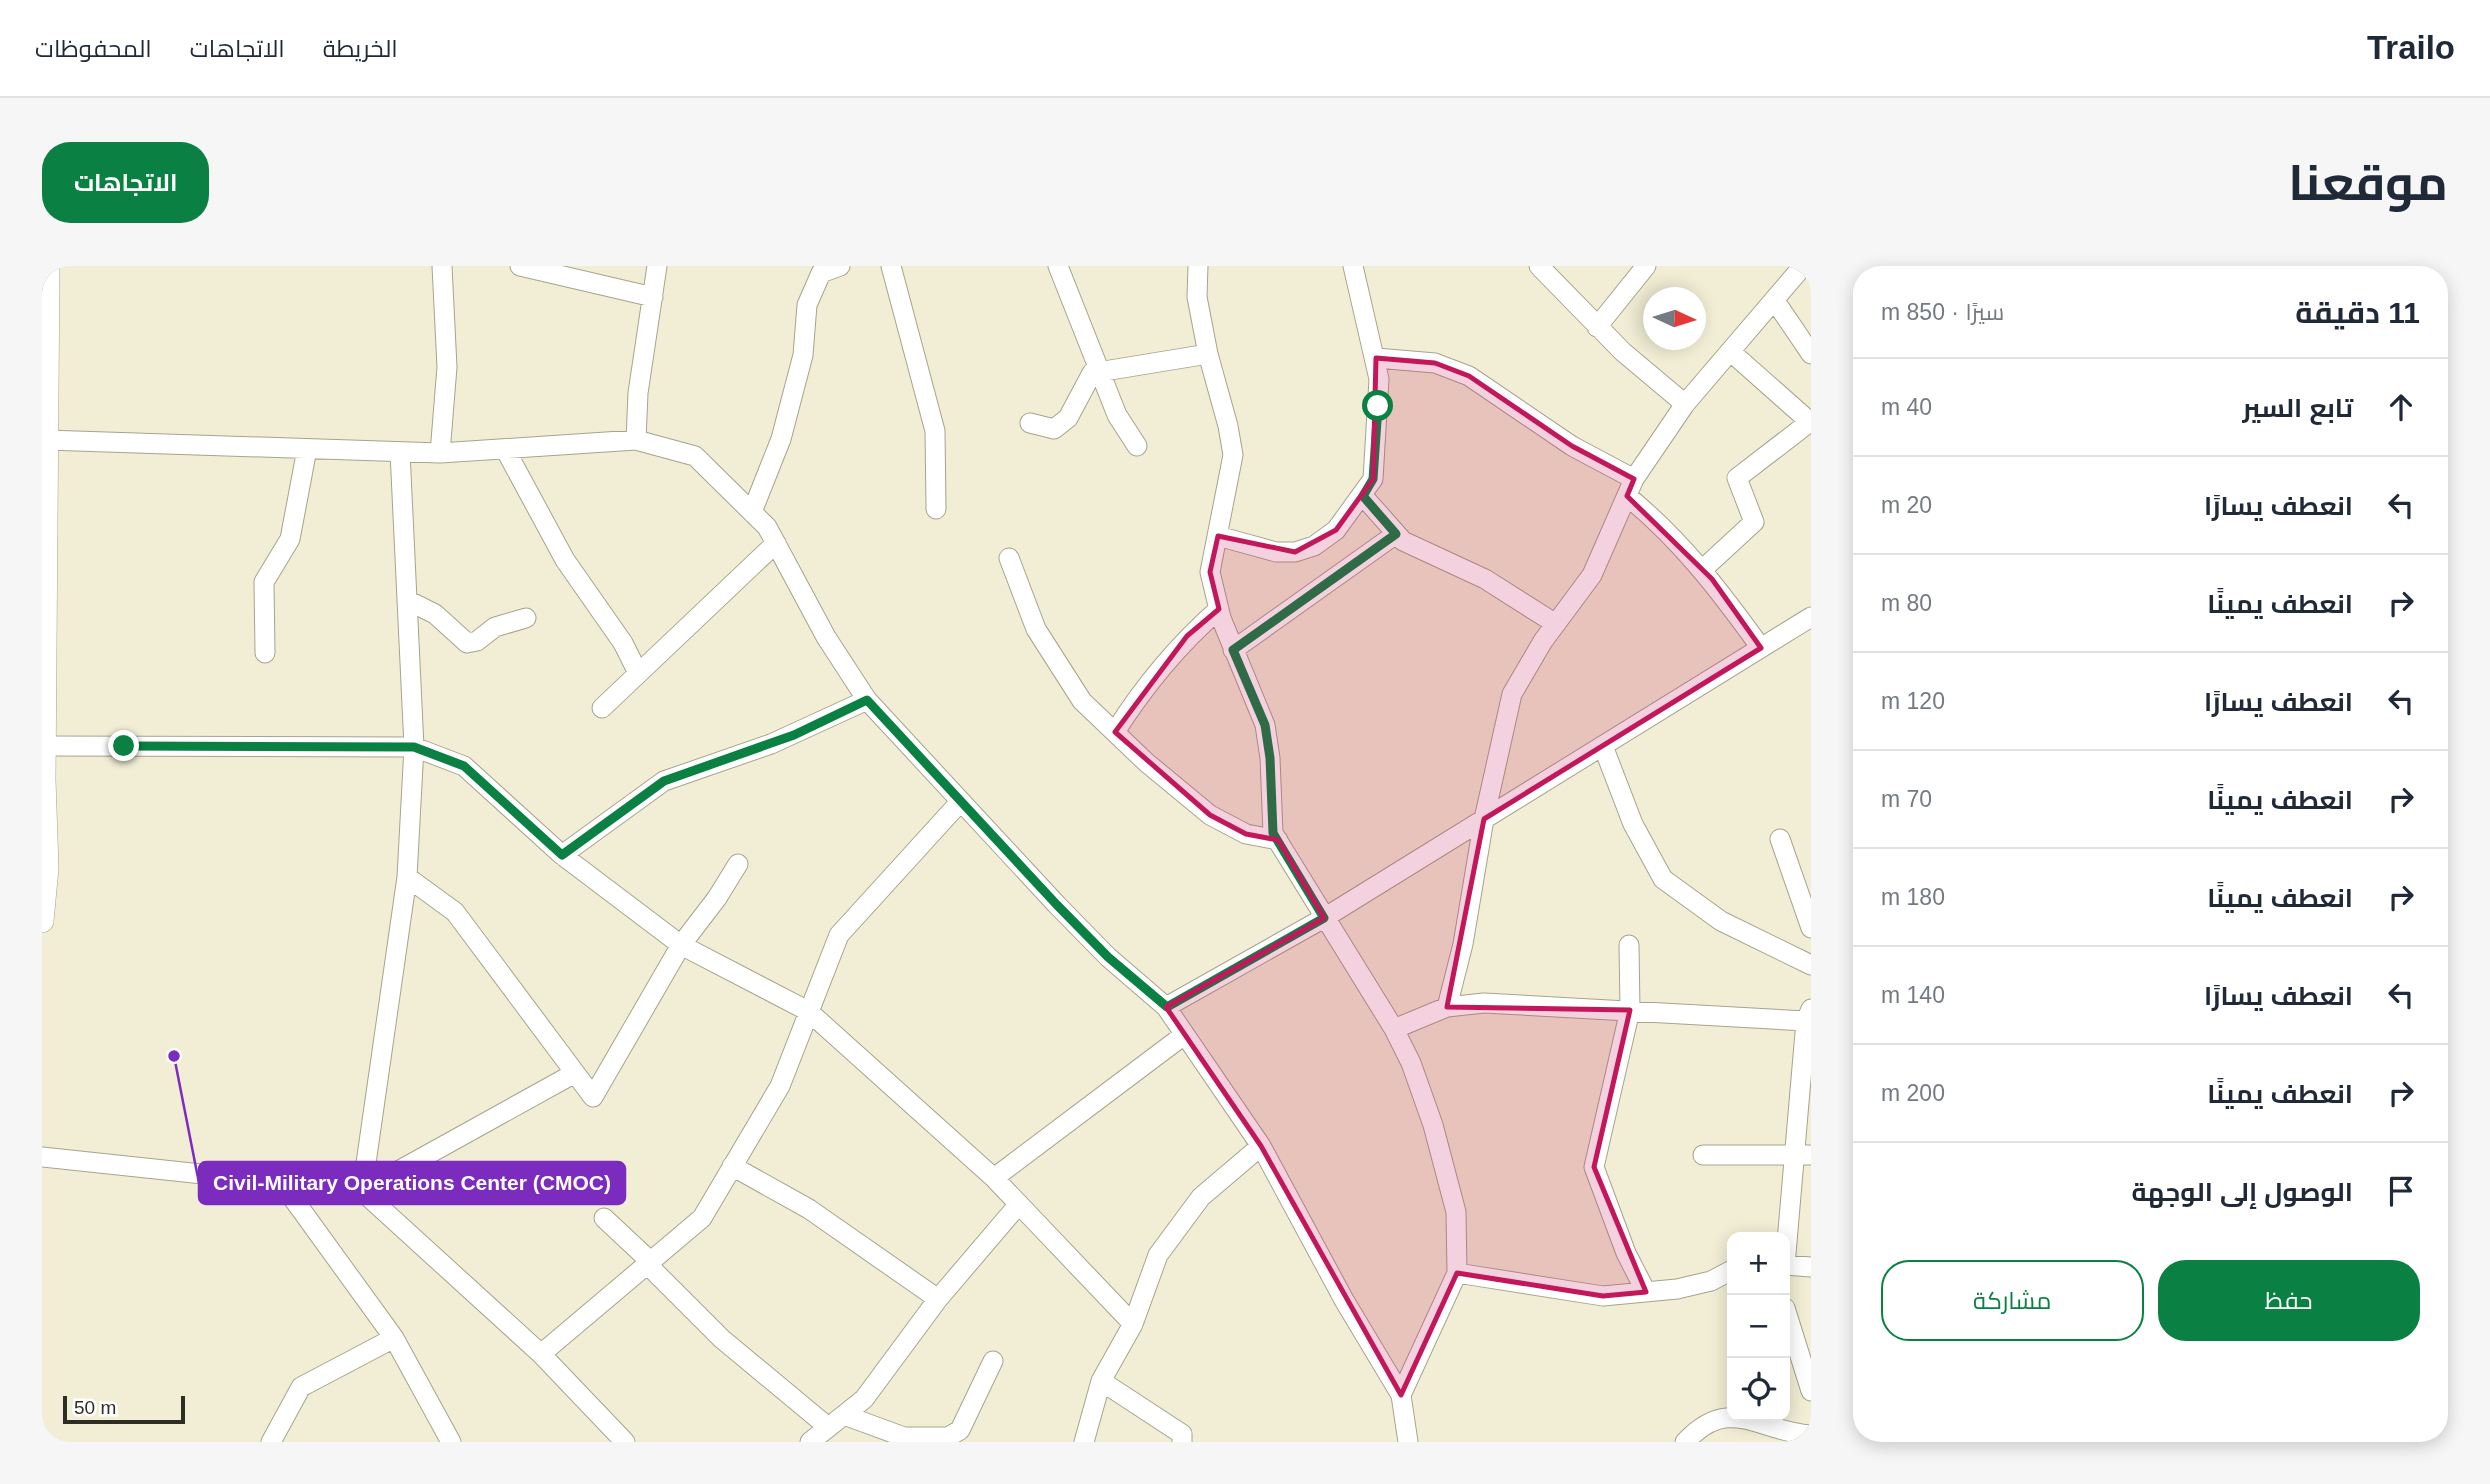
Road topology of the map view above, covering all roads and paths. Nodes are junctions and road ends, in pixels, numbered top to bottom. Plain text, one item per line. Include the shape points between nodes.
1 (48, 266) edge
2 (442, 266) edge
3 (520, 266) edge
4 (657, 266) edge
5 (840, 266) edge
6 (891, 266) edge
7 (1058, 266) edge
8 (1198, 266) edge
9 (1353, 266) edge
10 (1539, 266) edge
11 (1646, 266) edge
12 (1803, 266) edge
13 (653, 297) junction
14 (1775, 301) junction
15 (1597, 327) junction
16 (1731, 352) junction
17 (1208, 354) junction
18 (1811, 354) edge
19 (1376, 358) junction
20 (1101, 372) junction
21 (1685, 404) junction
22 (1811, 421) edge
23 (1030, 423) dead end
24 (46, 440) junction
25 (636, 440) junction
26 (1137, 446) dead end
27 (307, 449) junction
28 (505, 449) junction
29 (400, 452) junction
30 (440, 453) junction
31 (1631, 488) junction
32 (1363, 496) junction
33 (936, 509) dead end
34 (752, 512) junction
35 (1396, 534) junction
36 (1218, 536) junction
37 (776, 543) junction
38 (1009, 558) dead end
39 (1703, 569) junction
40 (407, 600) junction
41 (1219, 609) junction
42 (1811, 617) edge
43 (526, 618) dead end
44 (1556, 624) junction
45 (1761, 648) junction
46 (1233, 650) junction
47 (265, 653) dead end
48 (637, 671) junction
49 (867, 700) junction
50 (602, 708) dead end
51 (1115, 732) junction
52 (43, 745) edge
53 (1603, 746) junction
54 (414, 747) junction
55 (960, 802) junction
56 (1484, 819) junction
57 (1780, 839) dead end
58 (1278, 840) junction
59 (562, 855) junction
60 (738, 864) dead end
61 (407, 877) junction
62 (1324, 918) junction
63 (42, 921) edge
64 (1811, 928) edge
65 (681, 945) junction
66 (1629, 945) dead end
67 (1811, 965) edge
68 (1167, 1007) junction
69 (1447, 1007) junction
70 (1630, 1010) junction
71 (808, 1011) junction
72 (1809, 1014) edge
73 (1394, 1029) junction
74 (1184, 1035) junction
75 (575, 1073) junction
76 (1261, 1146) junction
77 (1703, 1155) dead end
78 (1803, 1156) edge
79 (42, 1157) edge
80 (732, 1166) junction
81 (994, 1178) junction
82 (281, 1182) junction
83 (362, 1191) junction
84 (1019, 1204) junction
85 (604, 1218) dead end
86 (1790, 1232) edge
87 (649, 1263) junction
88 (1790, 1265) edge
89 (1811, 1267) edge
90 (1457, 1273) junction
91 (1727, 1273) edge
92 (1646, 1292) junction
93 (938, 1299) junction
94 (1133, 1324) junction
95 (1790, 1324) edge
96 (394, 1338) junction
97 (541, 1354) junction
98 (993, 1361) dead end
99 (1101, 1381) junction
100 (1811, 1391) edge
101 (1401, 1395) junction
102 (844, 1415) junction
103 (828, 1427) junction
104 (1811, 1435) edge
105 (948, 1440) edge
106 (271, 1442) edge
107 (451, 1442) edge
108 (625, 1442) edge
109 (810, 1442) edge
110 (1084, 1442) edge
111 (1182, 1442) edge
112 (1408, 1442) edge
113 (1685, 1442) edge

1 - 24 street
2 - 30 street via 447,367
3 - 13 street
4 - 13 street
5 - 34 street via 821,273 807,305 803,355 782,439
6 - 33 street via 935,431
7 - 20 street
8 - 17 street via 1197,297
9 - 19 street
10 - 15 street
11 - 15 street
12 - 14 street
13 - 25 street via 638,393
14 - 16 street
14 - 18 street
15 - 21 street
16 - 21 street
16 - 22 street
17 - 20 street
17 - 36 street via 1233,455
19 - 31 street via 1435,363 1469,376
19 - 32 street via 1379,379 1373,479
20 - 23 street via 1092,373 1068,418 1054,429
20 - 26 street via 1117,415
21 - 31 street
22 - 39 street via 1737,478 1754,522
24 - 27 street
24 - 52 street
25 - 28 street
25 - 34 street via 695,456
27 - 29 street
27 - 47 street via 290,539 264,582
28 - 30 street
28 - 48 street via 565,560
29 - 30 street
29 - 40 street
31 - 39 street
31 - 44 street via 1592,575
32 - 35 street
32 - 36 street via 1336,530 1314,546 1295,552
34 - 37 street
35 - 44 street via 1485,579
35 - 46 street
36 - 41 street via 1210,572
37 - 48 street
37 - 49 street via 826,637
38 - 51 street via 1036,629 1082,701
39 - 45 street
40 - 43 street via 435,614 467,643
40 - 54 street
41 - 46 street
41 - 51 street via 1187,636
42 - 45 street
44 - 56 street via 1512,694
45 - 53 street
46 - 58 street via 1265,725 1273,833
48 - 50 street
49 - 55 street
49 - 59 street via 794,735 664,781
51 - 58 street via 1210,815 1246,834
52 - 54 street
52 - 63 street via 47,868
53 - 56 street
53 - 67 street via 1633,824 1663,879 1721,921
54 - 59 street via 464,766
54 - 61 street
55 - 68 street via 1108,957
55 - 71 street via 839,935
56 - 62 street
56 - 69 street via 1463,944
57 - 64 street
58 - 62 street
59 - 65 street
60 - 65 street
61 - 75 street via 455,912
61 - 83 street
62 - 68 street
62 - 73 street
65 - 71 street
65 - 75 street via 593,1097
66 - 70 street
68 - 74 street
69 - 70 street via 1484,1003
69 - 73 street
70 - 72 street via 1688,1017
70 - 92 street via 1594,1167
71 - 80 street via 780,1086
71 - 81 street
72 - 78 street
73 - 90 street via 1433,1125 1450,1187 1456,1212
74 - 76 street
74 - 81 street
75 - 83 street
76 - 94 street via 1201,1197 1158,1255
76 - 101 street
77 - 78 street
78 - 86 street
79 - 82 street
80 - 87 street via 702,1218
80 - 93 street via 809,1209
81 - 84 street
82 - 83 street
82 - 96 street
83 - 97 street
84 - 93 street
84 - 94 street
85 - 87 street
87 - 97 street
87 - 103 street via 722,1339
88 - 89 street
90 - 92 street via 1603,1296
90 - 101 street
91 - 92 street via 1711,1281
93 - 102 street via 864,1399
94 - 99 street
95 - 100 street
96 - 106 street via 302,1387
96 - 107 street
97 - 108 street
98 - 105 street via 960,1430
99 - 110 street
99 - 111 street via 1182,1434
101 - 112 street
102 - 103 street
102 - 105 street via 904,1437
103 - 109 street
104 - 113 street via 1729,1417 1705,1422

